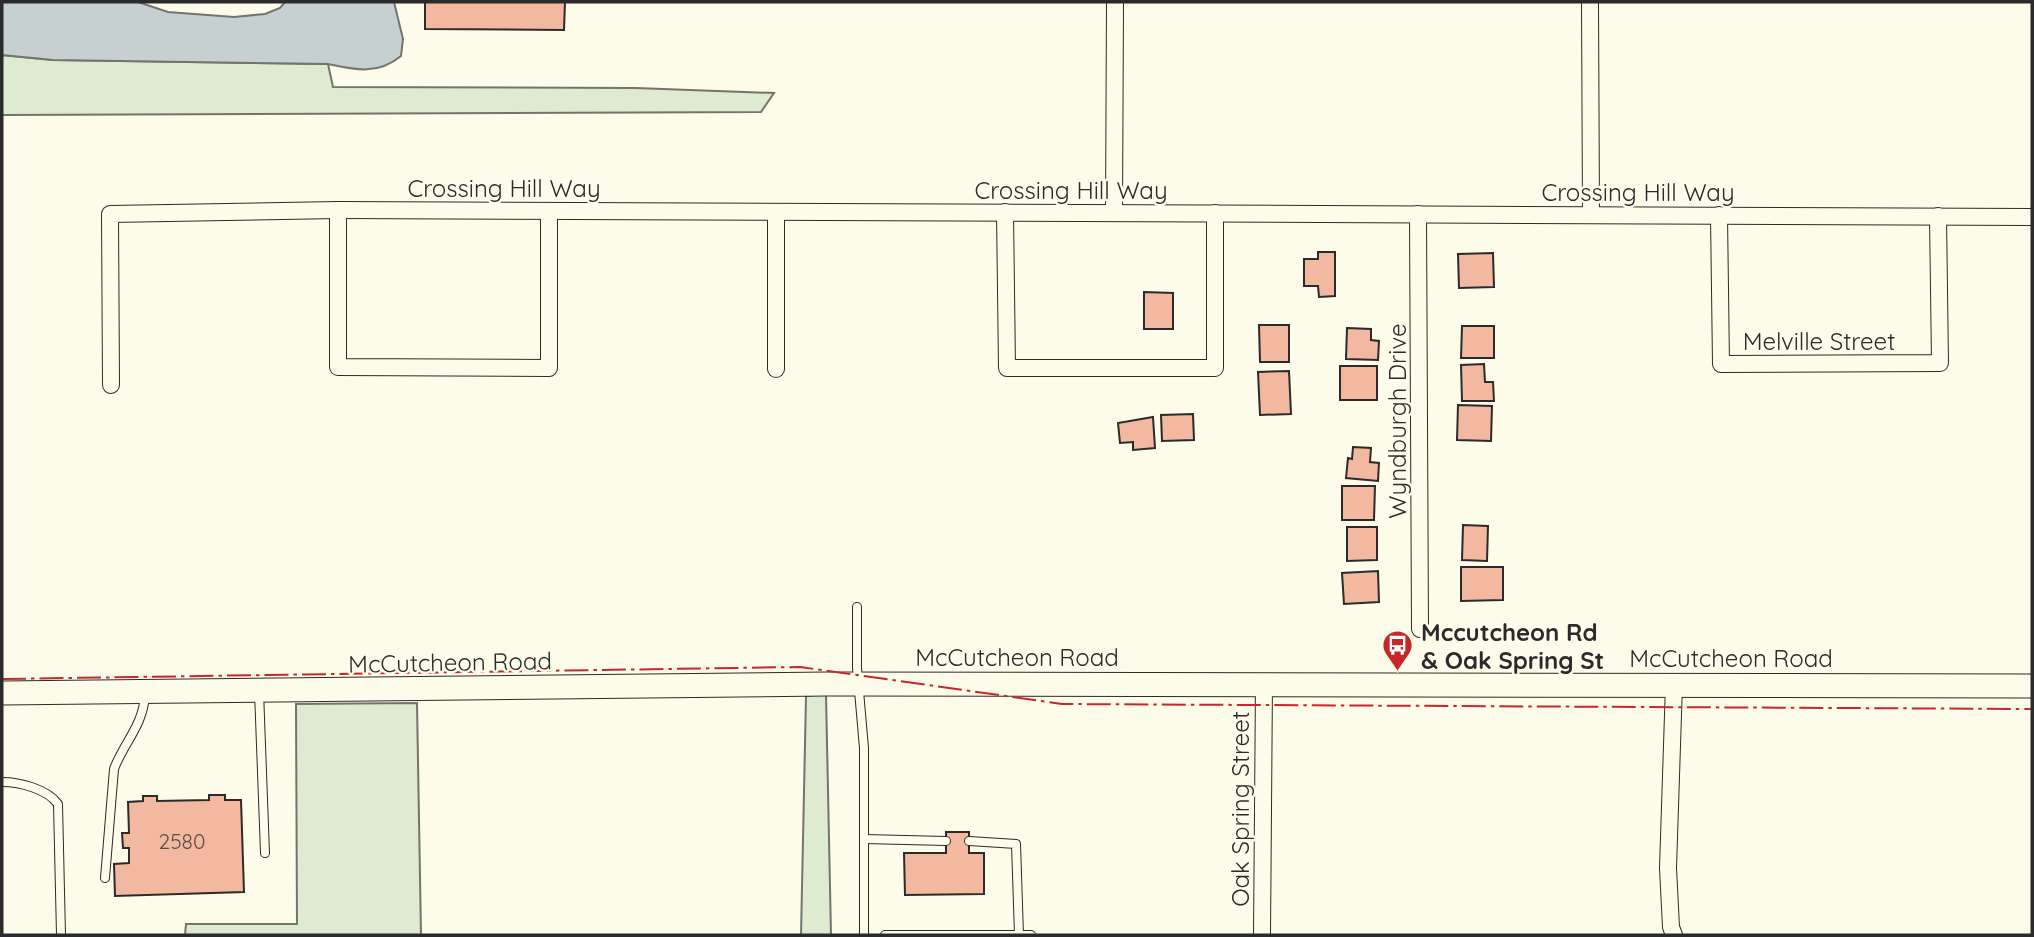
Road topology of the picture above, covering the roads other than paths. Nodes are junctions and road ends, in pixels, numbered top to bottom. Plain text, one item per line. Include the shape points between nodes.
1 (1115, 2) edge
2 (1591, 2) edge
3 (338, 210) junction
4 (549, 211) junction
5 (776, 212) junction
6 (1005, 212) junction
7 (1114, 213) junction
8 (1215, 213) junction
9 (1418, 214) junction
10 (1591, 215) junction
11 (1720, 215) junction
12 (1938, 216) junction
13 (2032, 217) edge
14 (776, 369) dead end
15 (111, 386) dead end
16 (857, 607) dead end
17 (1420, 629) dead end
18 (1264, 682) junction
19 (861, 684) junction
20 (1674, 684) junction
21 (2032, 686) edge
22 (260, 691) junction
23 (2, 692) edge
24 (146, 692) junction
25 (2, 782) edge
26 (864, 839) junction
27 (946, 841) dead end
28 (969, 841) dead end
29 (265, 853) dead end
30 (105, 878) dead end
31 (1019, 934) edge
32 (61, 935) edge
33 (864, 935) edge
34 (886, 935) edge
35 (1031, 935) edge
36 (1262, 935) edge
37 (1674, 935) edge

1 - 7 street
2 - 10 street
3 - 4 street, Crossing Hill Way
3 - 4 street via 338,368 549,368
3 - 15 street, Crossing Hill Way via 110,214
4 - 5 street, Crossing Hill Way
5 - 6 street, Crossing Hill Way
5 - 14 street
6 - 7 street, Crossing Hill Way
6 - 8 street via 1007,368 1214,368
7 - 8 street, Crossing Hill Way
8 - 9 street, Crossing Hill Way
9 - 10 street, Crossing Hill Way
9 - 17 street, Wyndburgh Drive
10 - 11 street, Crossing Hill Way
11 - 12 street, Crossing Hill Way
11 - 12 street, Melville Street via 1721,365 1940,363
12 - 13 street, Crossing Hill Way
16 - 19 lane
18 - 19 main road, McCutcheon Road
18 - 20 main road, McCutcheon Road
18 - 36 street, Oak Spring Street
19 - 22 main road, McCutcheon Road
19 - 26 lane
20 - 21 main road, McCutcheon Road
20 - 37 street via 1668,868
22 - 24 main road, McCutcheon Road
22 - 29 lane
23 - 24 main road, McCutcheon Road
24 - 30 lane via 144,714 114,769
25 - 32 lane via 33,788 52,796 58,804
26 - 27 lane
26 - 33 lane
28 - 31 lane via 1016,844
31 - 34 lane
31 - 35 lane

